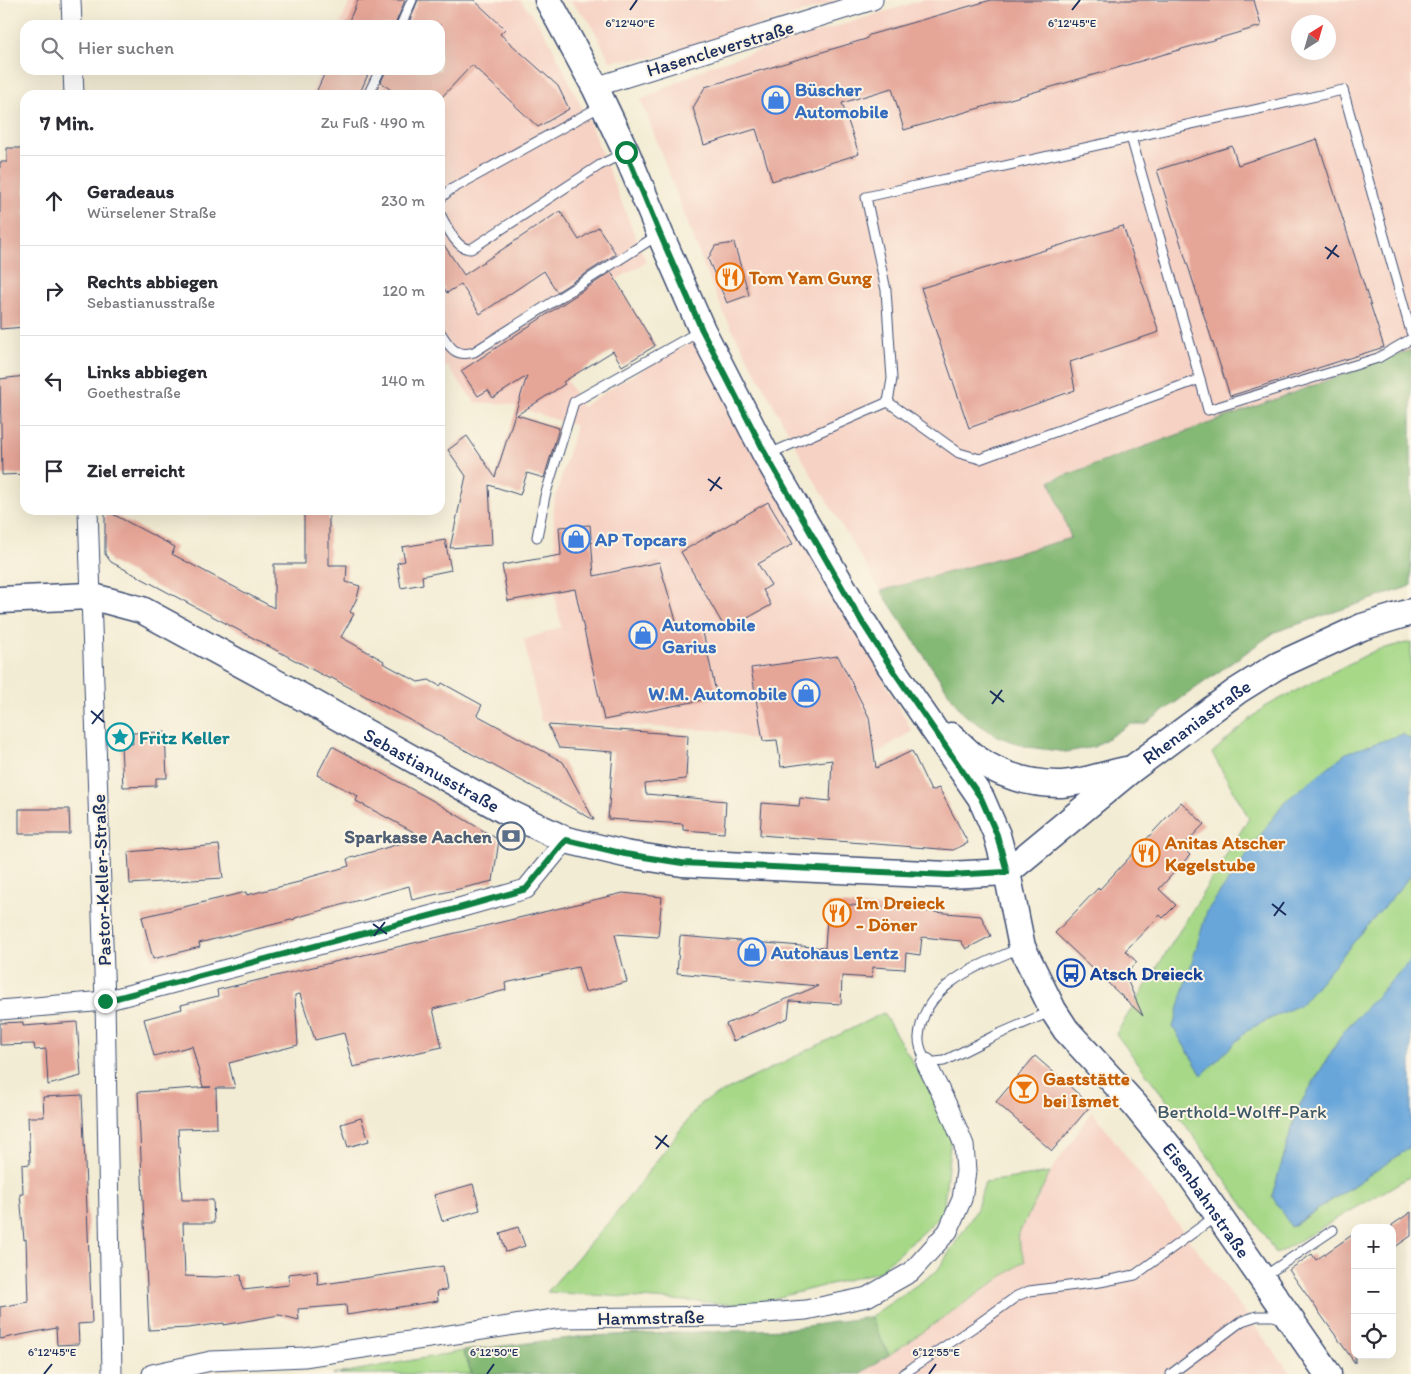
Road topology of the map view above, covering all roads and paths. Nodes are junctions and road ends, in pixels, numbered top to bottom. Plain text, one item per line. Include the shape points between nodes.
1 (71, 0) edge
2 (412, 0) edge
3 (548, 0) edge
4 (873, 0) edge
5 (72, 20) edge
6 (403, 20) edge
7 (73, 75) edge
8 (378, 75) edge
9 (74, 90) edge
10 (370, 90) edge
11 (599, 96) junction
12 (1131, 137) junction
13 (626, 152) junction
14 (445, 194) edge
15 (445, 222) edge
16 (660, 234) junction
17 (702, 330) junction
18 (1411, 332) edge
19 (445, 340) edge
20 (1411, 340) edge
21 (1200, 379) junction
22 (888, 402) junction
23 (766, 455) junction
24 (88, 515) edge
25 (537, 537) dead end
26 (90, 596) junction
27 (0, 600) edge
28 (1411, 612) edge
29 (920, 709) junction
30 (1132, 769) junction
31 (566, 840) junction
32 (1007, 872) junction
33 (1022, 947) junction
34 (105, 1001) junction
35 (0, 1010) edge
36 (1052, 1010) junction
37 (926, 1063) junction
38 (1218, 1215) junction
39 (1333, 1230) dead end
40 (1261, 1278) junction
41 (1289, 1319) junction
42 (112, 1374) edge
43 (152, 1374) edge
44 (903, 1374) edge
45 (1171, 1374) edge
46 (1328, 1374) edge

1 - 5 street
2 - 6 lane
3 - 11 main road
4 - 11 street, Hasencleverstraße
7 - 9 street
8 - 10 lane
11 - 13 main road
11 - 14 lane
12 - 18 lane via 1343,90
12 - 21 lane
12 - 22 lane via 866,197 886,290 892,380
13 - 15 lane via 600,165 472,248 459,246
13 - 16 main road
16 - 17 main road
16 - 19 lane via 474,352 457,352
17 - 23 main road
17 - 25 lane via 574,402 545,496
20 - 21 lane via 1378,358 1208,410
21 - 22 lane via 980,459 959,453
22 - 23 lane
23 - 29 main road via 862,622
24 - 26 street, Pastor-Keller-Straße
26 - 27 main road, Sebastianusstraße
26 - 31 main road, Sebastianusstraße via 142,610 509,813
26 - 34 street, Pastor-Keller-Straße
28 - 30 main road, Rhenaniastraße via 1362,627 1277,666 1237,691
29 - 30 main road via 976,758 1007,775 1058,784
29 - 32 main road, Eisenbahnstraße via 981,798 997,835
30 - 32 main road, Rhenaniastraße
31 - 32 main road, Sebastianusstraße via 682,863 948,875
31 - 34 street via 526,889
32 - 33 main road, Eisenbahnstraße
33 - 36 main road, Eisenbahnstraße
33 - 37 lane via 962,974 936,994 923,1014 918,1039
34 - 35 street
34 - 42 street, Pastor-Keller-Straße
36 - 37 lane via 944,1061
36 - 38 main road, Eisenbahnstraße via 1182,1162
37 - 43 street, Hammstraße via 964,1145 966,1171 962,1199 948,1231 911,1272 867,1297 806,1310 725,1316 561,1318 304,1357 210,1361
38 - 40 main road, Eisenbahnstraße
38 - 44 lane via 1135,1275 1029,1291 1017,1296
39 - 40 lane
40 - 41 main road, Eisenbahnstraße
41 - 45 lane via 1257,1316 1242,1321
41 - 46 main road, Eisenbahnstraße

